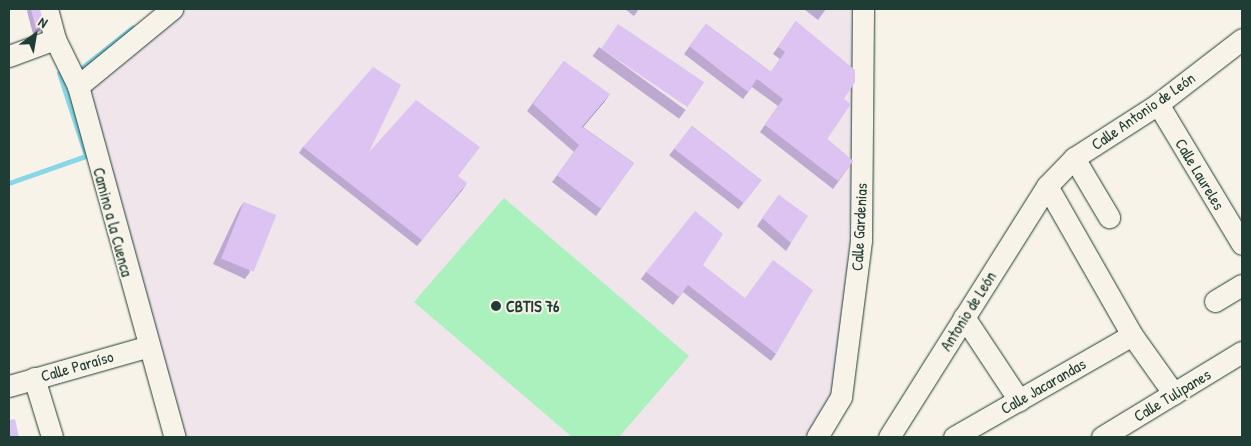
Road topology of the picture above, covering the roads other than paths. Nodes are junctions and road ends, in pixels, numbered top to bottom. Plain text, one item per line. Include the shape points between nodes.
1 (48, 9) edge
2 (172, 9) edge
3 (863, 9) edge
4 (55, 39) junction
5 (1242, 39) edge
6 (9, 56) edge
7 (78, 86) junction
8 (1158, 104) junction
9 (1074, 158) junction
10 (1047, 186) junction
11 (1109, 217) dead end
12 (1242, 244) edge
13 (1242, 285) edge
14 (1215, 301) dead end
15 (964, 317) junction
16 (1132, 335) junction
17 (146, 347) junction
18 (1242, 352) edge
19 (34, 378) junction
20 (9, 386) edge
21 (1174, 394) junction
22 (1019, 400) junction
23 (52, 437) edge
24 (175, 437) edge
25 (817, 437) edge
26 (889, 437) edge
27 (954, 437) edge
28 (1102, 437) edge

1 - 4 street, Camino a la Cuenca
2 - 7 street
3 - 25 street, Calle Gardenias via 861,240 841,397
4 - 6 street
4 - 7 street, Camino a la Cuenca
5 - 8 street, Calle Antonio de León
7 - 17 street, Camino a la Cuenca
8 - 9 street, Calle Antonio de León
8 - 12 street, Calle Laureles
9 - 10 street, Calle Antonio de León
9 - 11 street
10 - 15 street, Antonio de León
10 - 16 street
13 - 14 street
15 - 22 street
15 - 26 street, Antonio de León
16 - 21 street
16 - 22 street, Calle Jacarandas
17 - 19 street, Calle Paraíso
17 - 24 street, Camino a la Cuenca
18 - 21 street, Calle Tulipanes
19 - 20 street, Calle Paraíso
19 - 23 street
21 - 28 street, Calle Tulipanes
22 - 27 street, Calle Jacarandas

